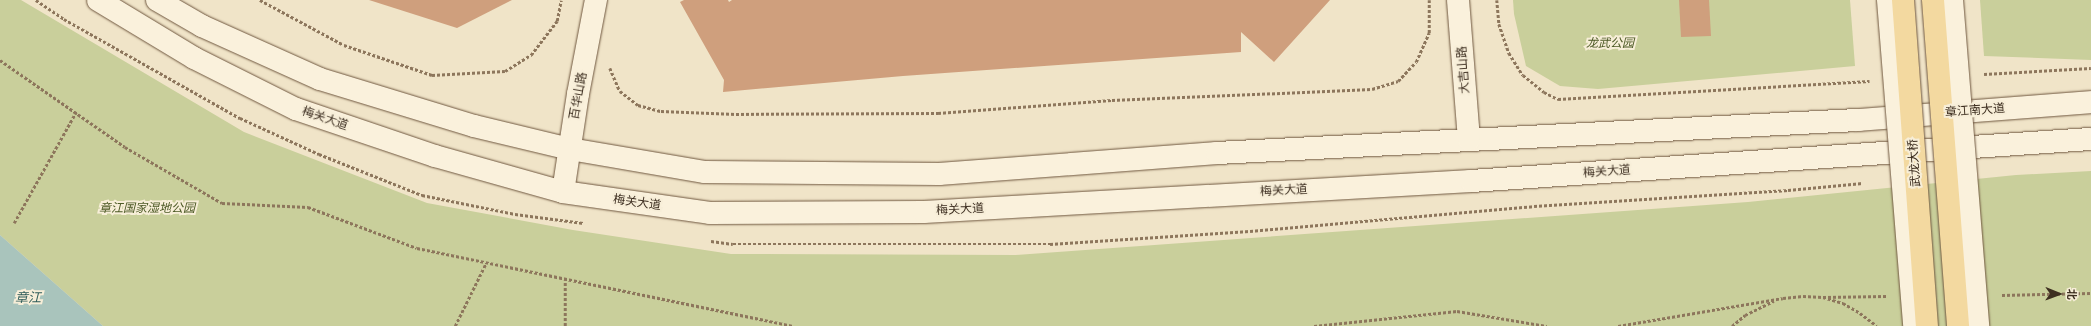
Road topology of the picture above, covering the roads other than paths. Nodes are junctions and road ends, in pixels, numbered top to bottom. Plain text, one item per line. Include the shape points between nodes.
1 (98, 0) edge
2 (157, 0) edge
3 (596, 0) edge
4 (1458, 0) edge
5 (1888, 0) edge
6 (1903, 0) edge
7 (1933, 0) edge
8 (1952, 0) edge
9 (2091, 102) edge
10 (2091, 139) edge
11 (1469, 140) junction
12 (570, 149) junction
13 (563, 192) junction
14 (1914, 326) edge
15 (1928, 326) edge
16 (1958, 326) edge
17 (1978, 326) edge

1 - 13 main road, 梅关大道 via 194,58 296,109 435,156
2 - 12 main road via 202,26 320,79 474,126
3 - 12 main road, 百华山路
4 - 11 main road, 大吉山路
5 - 14 main road, bridge
6 - 15 main road, 武龙大桥, bridge
7 - 16 main road, bridge
8 - 17 main road, bridge
9 - 11 main road, 章江南大道 via 1858,120
10 - 13 main road, 梅关大道 via 1471,181 924,212 710,213
11 - 12 main road via 1216,153 939,174 705,172
12 - 13 main road, 百华山路

